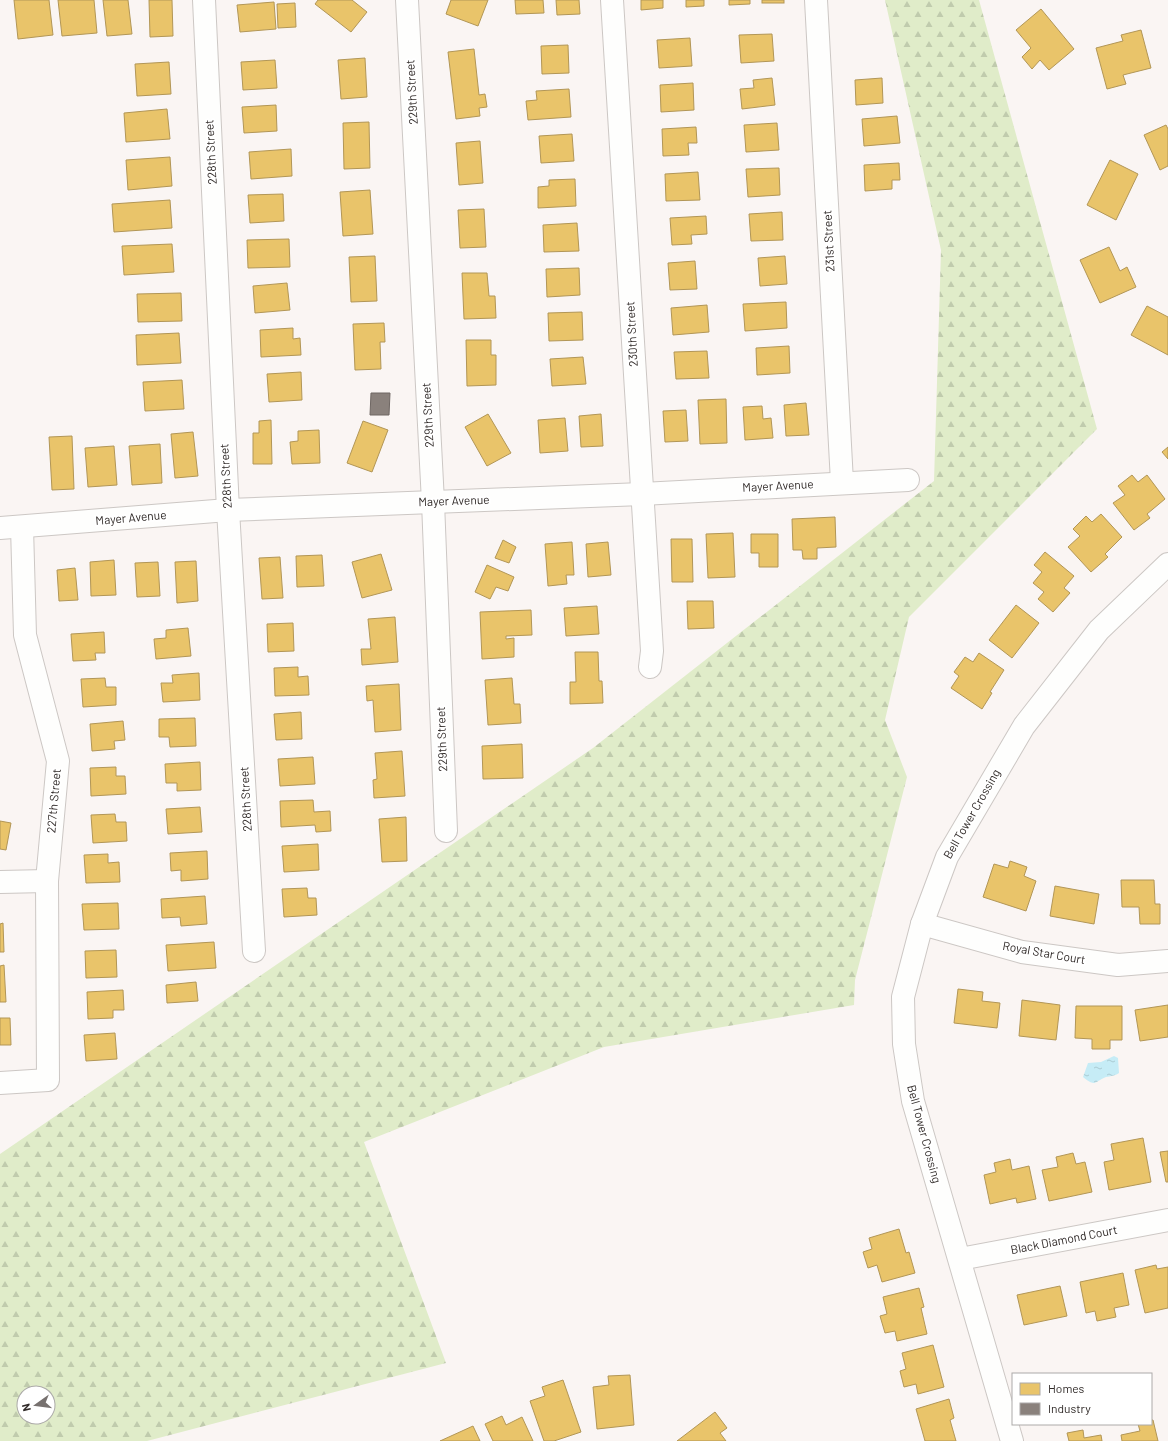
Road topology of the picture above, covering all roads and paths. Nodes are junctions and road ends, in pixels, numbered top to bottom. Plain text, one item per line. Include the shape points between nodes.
1 (204, 0) edge
2 (407, 0) edge
3 (612, 0) edge
4 (816, 0) edge
5 (908, 480) dead end
6 (842, 482) junction
7 (642, 494) junction
8 (433, 502) junction
9 (228, 510) junction
10 (22, 526) junction
11 (0, 528) edge
12 (1168, 564) edge
13 (650, 667) dead end
14 (446, 831) dead end
15 (0, 882) edge
16 (47, 882) junction
17 (922, 924) junction
18 (254, 951) dead end
19 (1168, 961) edge
20 (0, 1083) edge
21 (1168, 1220) edge
22 (960, 1259) junction
23 (1012, 1441) edge

1 - 9 street, 228th Street
2 - 8 street, 229th Street
3 - 7 street, 230th Street
4 - 6 street, 231st Street
5 - 6 street, Mayer Avenue
6 - 7 street, Mayer Avenue
7 - 8 street, Mayer Avenue
7 - 13 street, 230th Street via 652,651
8 - 9 street, Mayer Avenue
8 - 14 street, 229th Street
9 - 10 street, Mayer Avenue
9 - 18 street, 228th Street
10 - 11 street, Mayer Avenue
10 - 16 street, 227th Street via 25,635 58,761
12 - 17 street, Bell Tower Crossing via 1099,630 1024,726 947,857
15 - 16 street
16 - 20 street, 227th Street via 48,1080
17 - 19 street, Royal Star Court via 1022,952 1118,965
17 - 22 street, Bell Tower Crossing via 903,997 904,1044 912,1100
21 - 22 street, Black Diamond Court
22 - 23 street, Bell Tower Crossing

